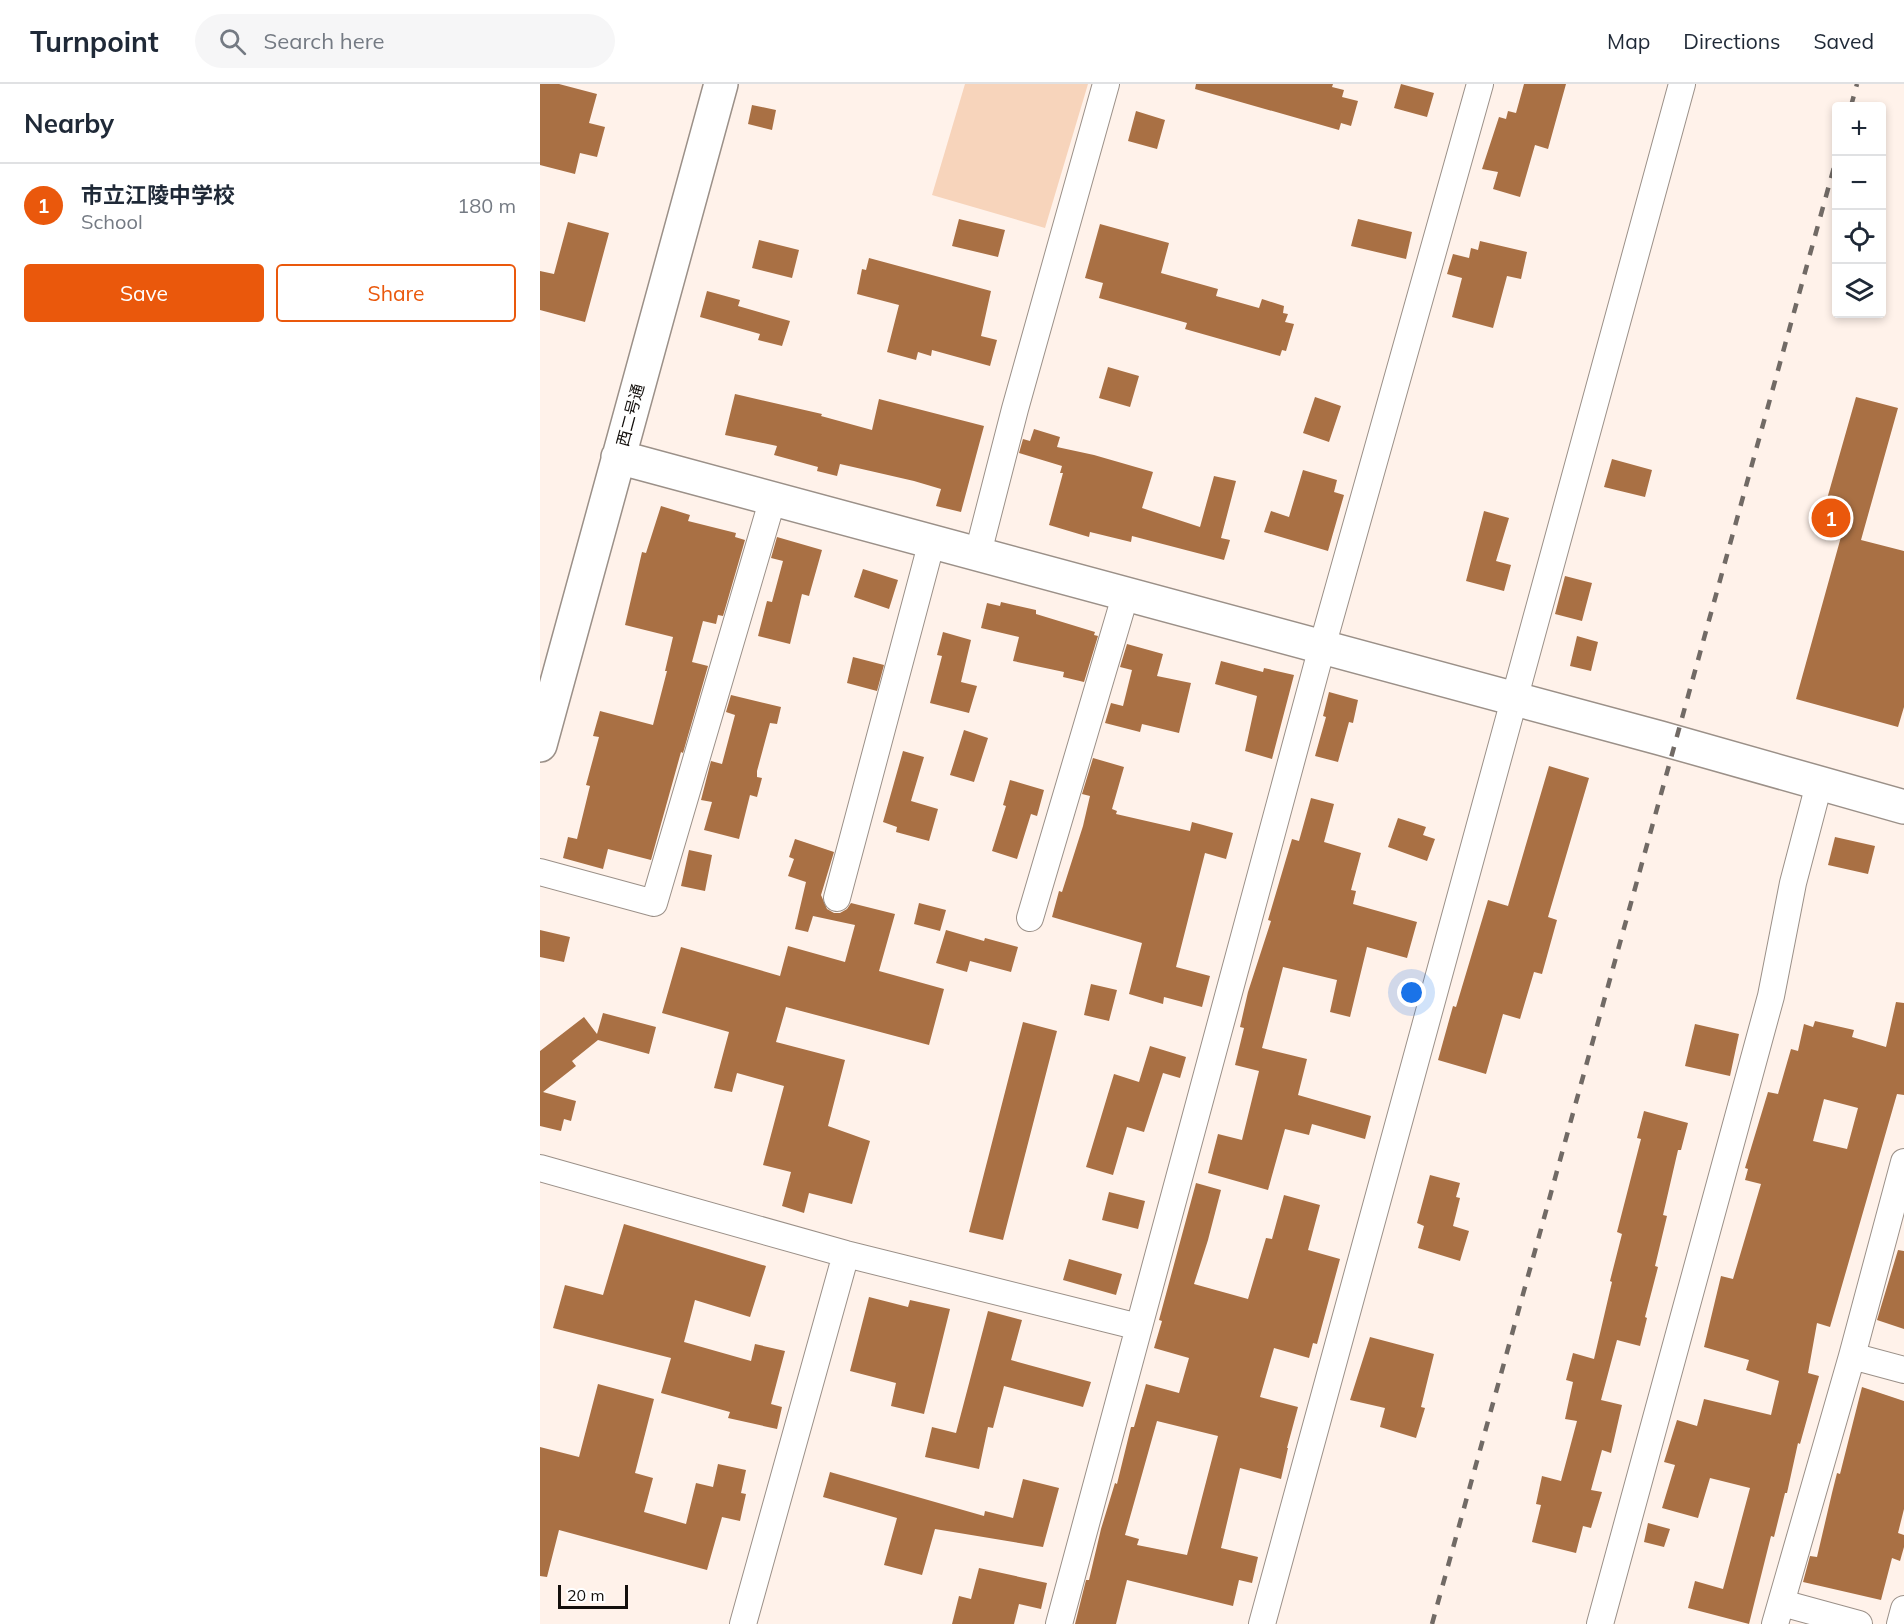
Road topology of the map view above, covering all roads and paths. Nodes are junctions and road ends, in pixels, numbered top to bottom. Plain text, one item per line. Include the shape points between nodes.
1 (721, 84) edge
2 (1106, 84) edge
3 (1480, 84) edge
4 (1682, 84) edge
5 (618, 456) junction
6 (773, 498) junction
7 (932, 541) junction
8 (978, 554) junction
9 (1126, 593) junction
10 (1322, 647) junction
11 (1514, 700) junction
12 (540, 745) edge
13 (1819, 784) junction
14 (1904, 807) edge
15 (540, 872) edge
16 (837, 898) dead end
17 (1030, 918) dead end
18 (1904, 1162) edge
19 (540, 1168) edge
20 (846, 1254) junction
21 (1139, 1327) junction
22 (1852, 1356) junction
23 (1904, 1370) edge
24 (1904, 1609) edge
25 (1778, 1613) edge
26 (743, 1624) edge
27 (1059, 1624) edge
28 (1262, 1624) edge
29 (1600, 1624) edge
30 (1859, 1624) edge
31 (1900, 1624) edge

1 - 5 street, 西二号通
2 - 8 street
3 - 10 street
4 - 11 street
5 - 6 street
5 - 12 street, 西二号通
6 - 7 street
6 - 15 street via 654,903
7 - 8 street
7 - 16 street
8 - 9 street
9 - 10 street
9 - 17 street
10 - 11 street
10 - 21 street
11 - 13 street
11 - 28 street
13 - 14 street
13 - 29 street via 1793,883 1771,996
18 - 22 street
19 - 20 street
20 - 21 street
20 - 26 street
21 - 27 street
22 - 23 street
22 - 25 street
24 - 31 street
25 - 30 street

